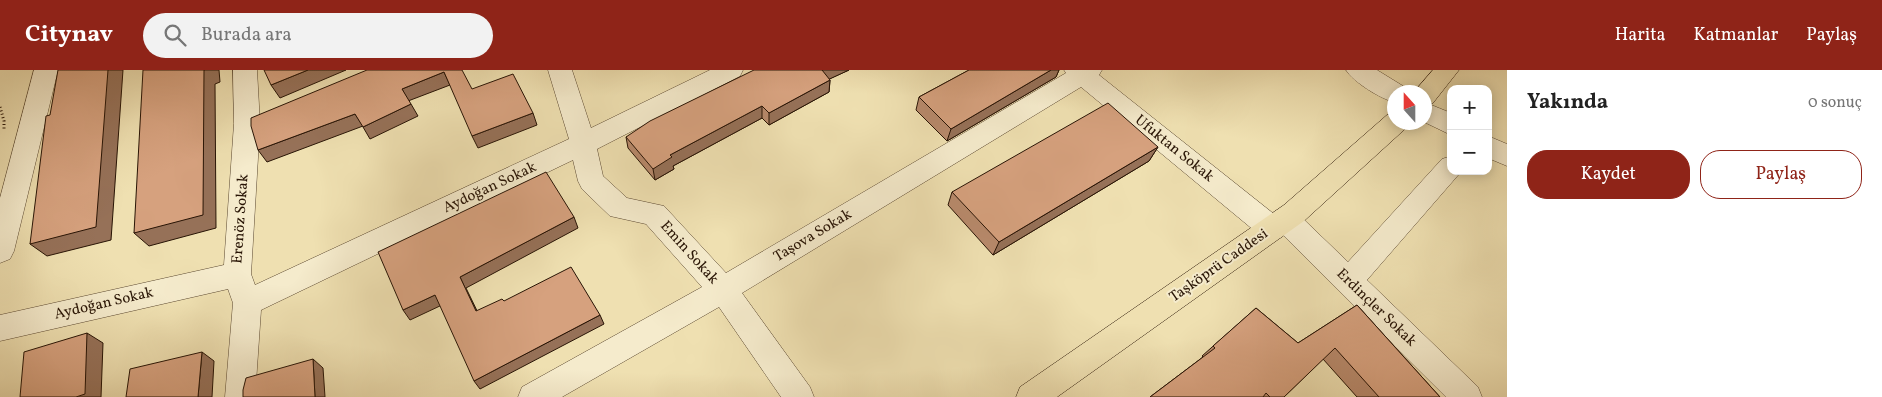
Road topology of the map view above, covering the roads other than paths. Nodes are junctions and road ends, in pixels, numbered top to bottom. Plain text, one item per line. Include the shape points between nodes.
1 (46, 70) edge
2 (245, 70) edge
3 (560, 70) edge
4 (731, 70) edge
5 (1358, 70) edge
6 (1447, 70) edge
7 (1083, 72) edge
8 (1432, 87) edge
9 (1387, 89) edge
10 (1432, 115) edge
11 (1447, 123) edge
12 (1387, 130) edge
13 (583, 144) junction
14 (1492, 148) edge
15 (1507, 156) edge
16 (1447, 170) edge
17 (1278, 224) junction
18 (0, 251) edge
19 (237, 274) junction
20 (1348, 281) junction
21 (723, 290) junction
22 (246, 303) junction
23 (0, 328) edge
24 (240, 397) edge
25 (533, 397) edge
26 (798, 397) edge
27 (1031, 397) edge
28 (1467, 397) edge

1 - 18 street
2 - 19 street, Erenöz Sokak via 257,120
3 - 13 street, Emin Sokak
4 - 13 street, Aydoğan Sokak
5 - 9 street
6 - 8 main road
7 - 17 street, Ufuktan Sokak
7 - 21 street, Taşova Sokak
10 - 11 street
12 - 17 main road, Taşköprü Caddesi
13 - 21 street, Emin Sokak via 591,181 620,208 654,214
13 - 22 street, Aydoğan Sokak
14 - 15 street
16 - 20 street
17 - 20 street, Erdinçler Sokak
17 - 27 main road, Taşköprü Caddesi
19 - 22 street, Erenöz Sokak
19 - 23 street, Aydoğan Sokak
20 - 28 street, Erdinçler Sokak
21 - 25 street, Taşova Sokak
21 - 26 street, Emin Sokak
22 - 24 street, Erenöz Sokak

